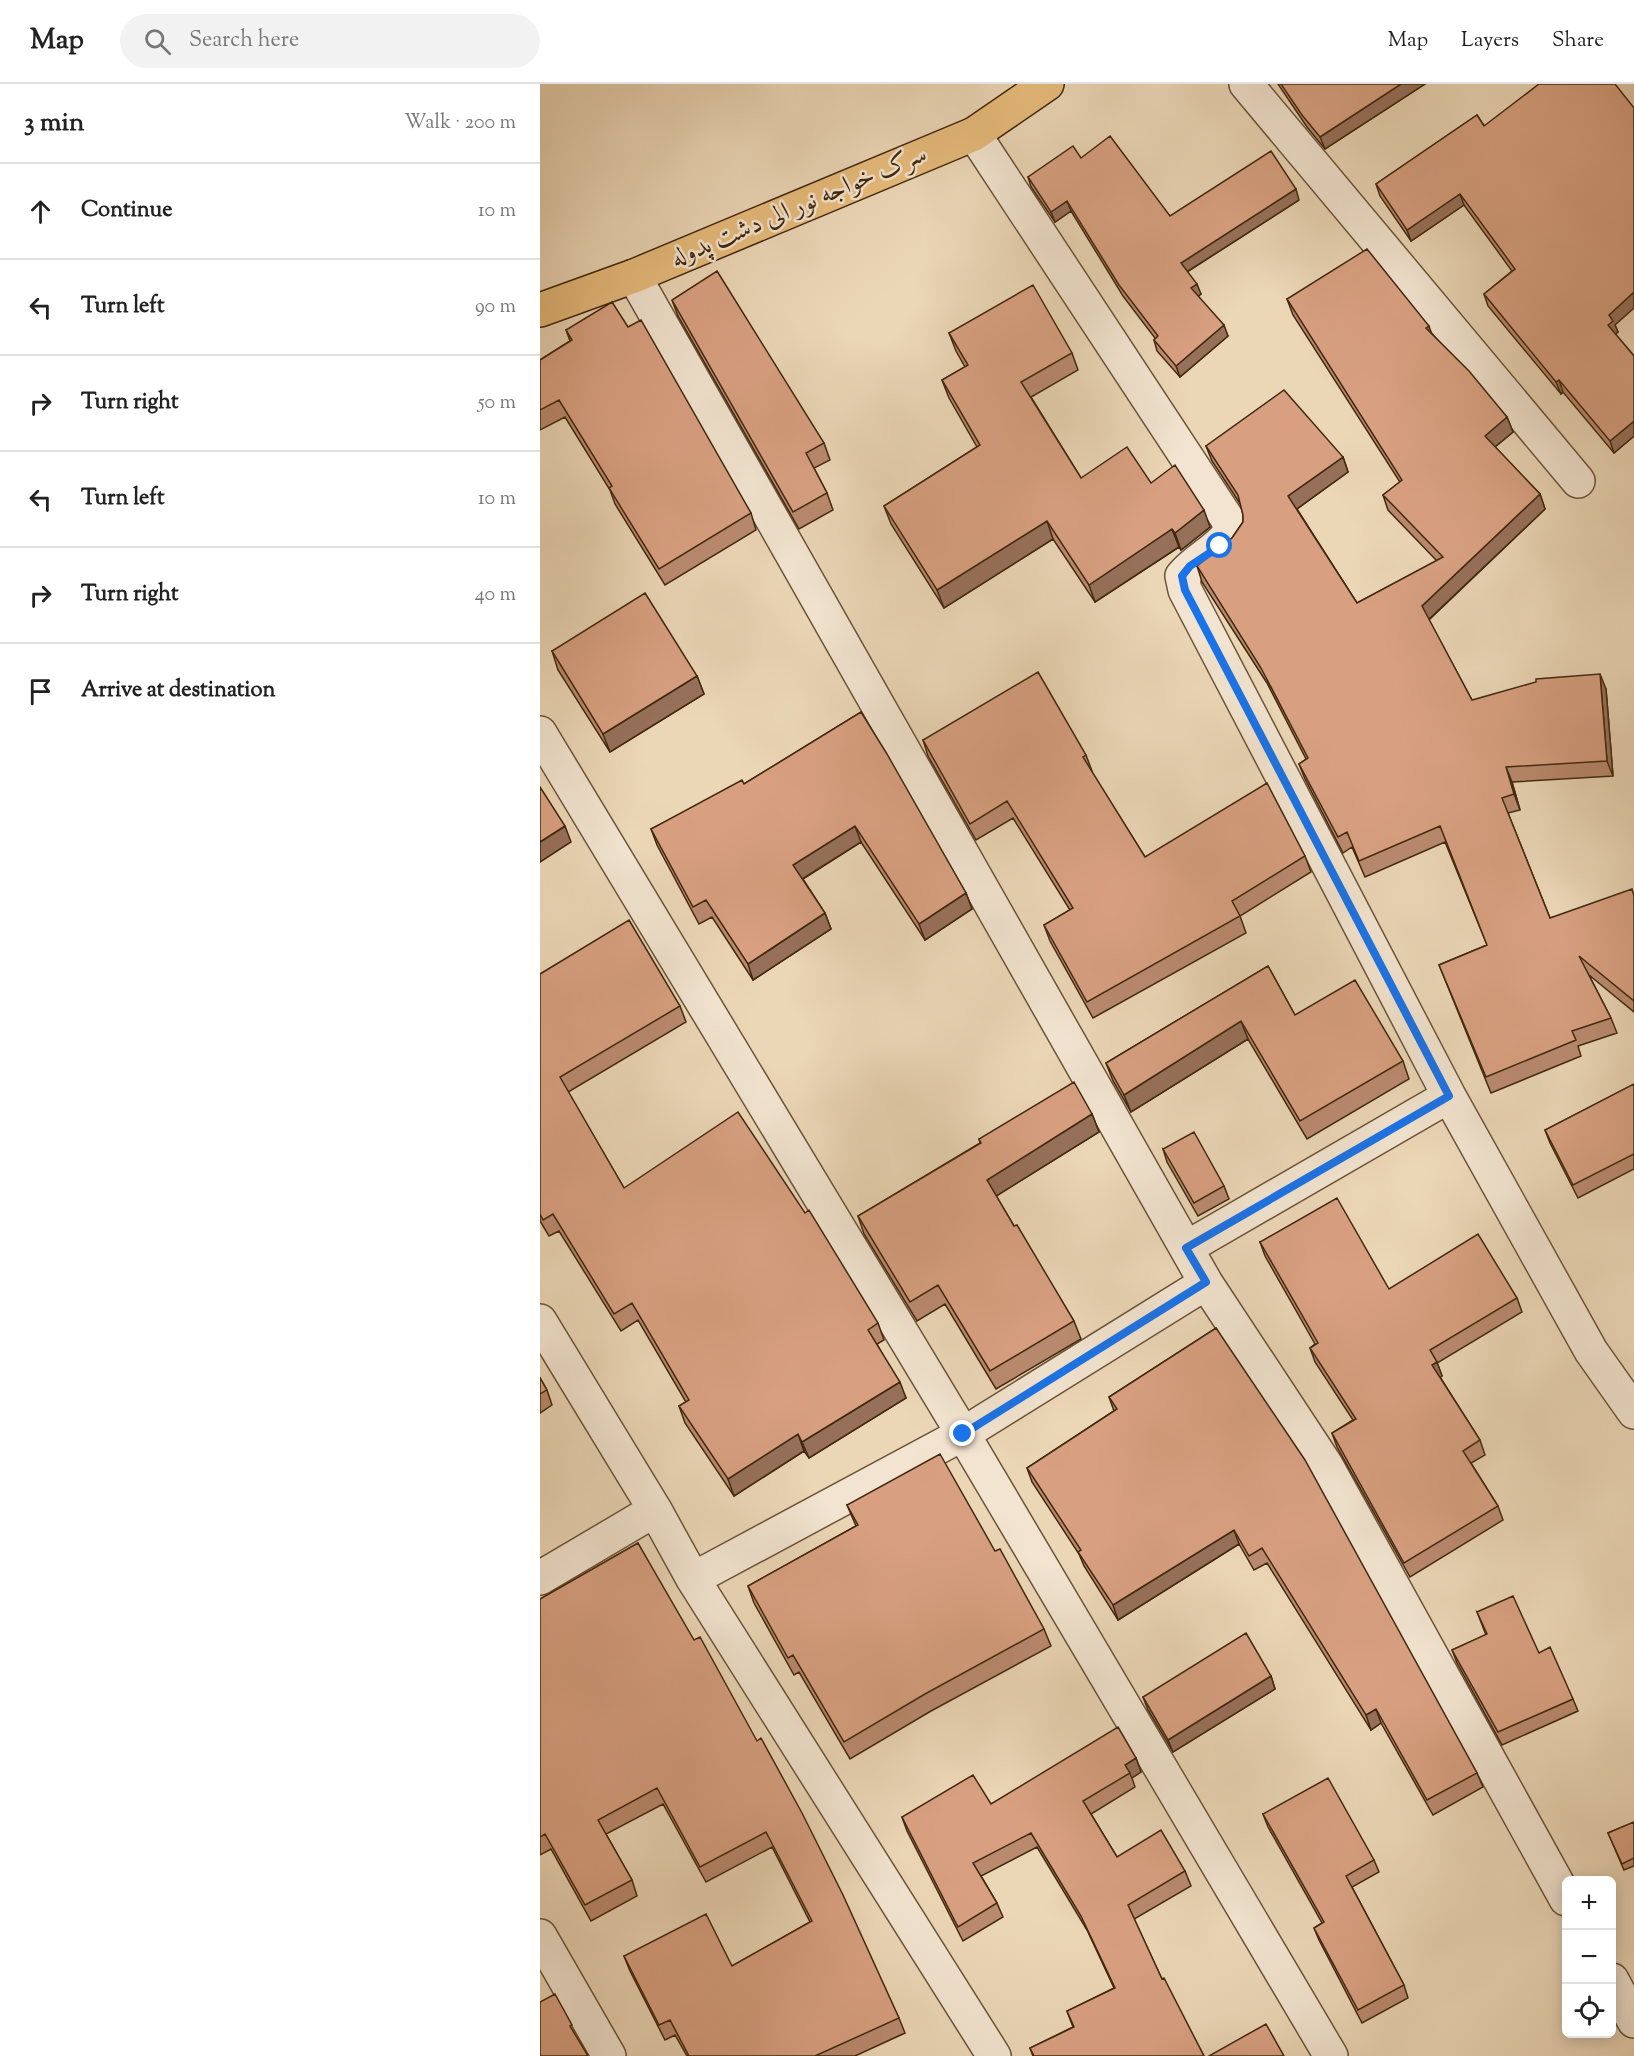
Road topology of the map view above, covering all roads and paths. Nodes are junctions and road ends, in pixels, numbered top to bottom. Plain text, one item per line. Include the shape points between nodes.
1 (1047, 84) edge
2 (1246, 84) edge
3 (974, 134) junction
4 (634, 276) junction
5 (540, 310) edge
6 (1578, 481) dead end
7 (540, 733) edge
8 (1449, 1096) junction
9 (1186, 1248) junction
10 (1206, 1282) junction
11 (540, 1322) edge
12 (1634, 1412) edge
13 (963, 1434) junction
14 (655, 1510) junction
15 (540, 1578) edge
16 (693, 1579) junction
17 (1562, 1892) edge
18 (540, 1936) edge
19 (1613, 1984) edge
20 (1634, 2021) edge
21 (609, 2056) edge
22 (994, 2056) edge
23 (1331, 2056) edge

1 - 3 main road, سرک خواجه نور الی دشت پدوله
2 - 6 street
3 - 4 main road, سرک خواجه نور الی دشت پدوله
3 - 8 street via 1228,520 1230,533 1220,546 1182,576 1185,590
4 - 5 main road, سرک خواجه نور الی دشت پدوله
4 - 9 street
7 - 13 street
8 - 9 street
8 - 12 street via 1591,1351
9 - 10 street
10 - 13 street
10 - 17 street via 1326,1465
11 - 14 street
13 - 16 street
13 - 23 street
14 - 15 street
14 - 16 street
16 - 22 street
18 - 21 street
19 - 20 street

